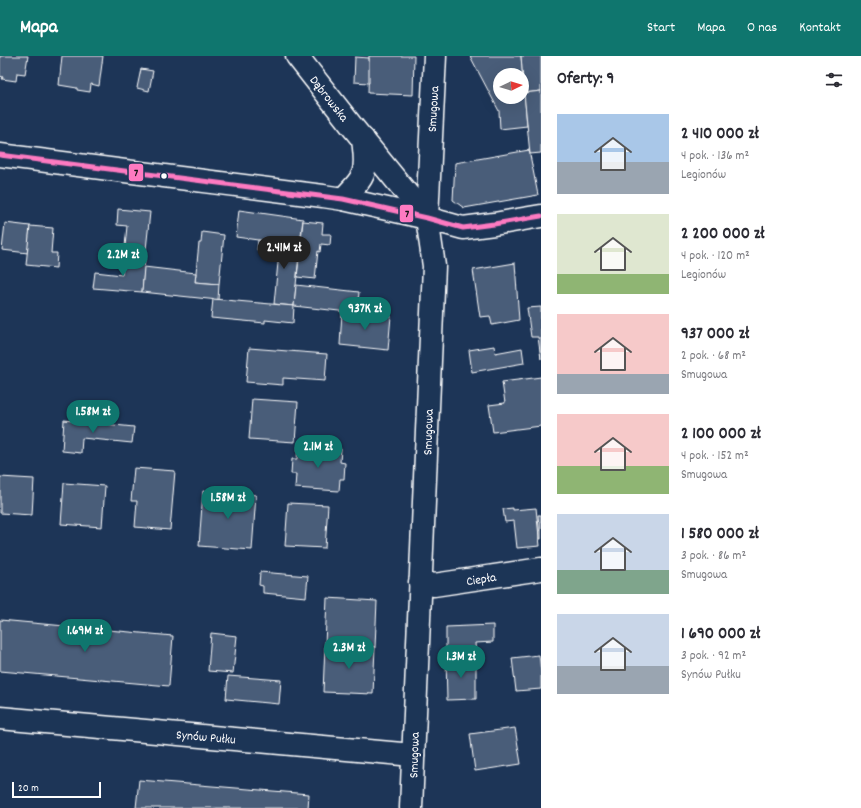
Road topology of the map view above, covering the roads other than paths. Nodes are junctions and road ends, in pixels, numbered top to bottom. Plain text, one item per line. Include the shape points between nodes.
1 (297, 56) edge
2 (435, 56) edge
3 (363, 139) junction
4 (0, 155) edge
5 (343, 199) junction
6 (541, 216) edge
7 (427, 218) junction
8 (541, 569) edge
9 (420, 582) junction
10 (0, 718) edge
11 (413, 755) junction
12 (411, 808) edge

1 - 3 street, Dąbrowska
2 - 7 street, Smugowa
3 - 5 street via 363,174
3 - 7 street, Dąbrowska
4 - 5 street
5 - 7 street
6 - 7 street via 463,228
7 - 9 street, Smugowa via 434,266
8 - 9 street, Ciepła via 434,585
9 - 11 street, Smugowa
10 - 11 street, Synów Pułku
11 - 12 street, Smugowa

